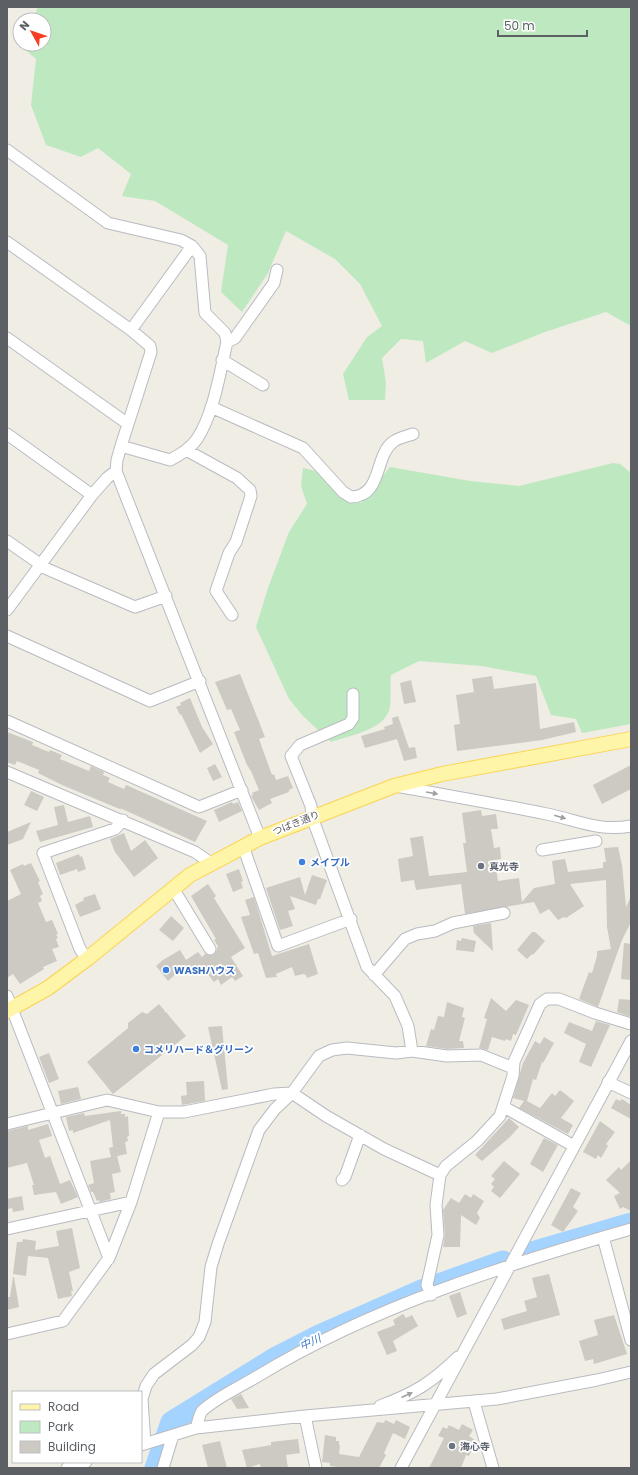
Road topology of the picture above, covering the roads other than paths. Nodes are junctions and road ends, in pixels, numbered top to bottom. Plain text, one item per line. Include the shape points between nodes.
1 (7, 150) edge
2 (7, 242) edge
3 (192, 246) junction
4 (277, 270) dead end
5 (131, 330) junction
6 (7, 338) edge
7 (227, 342) junction
8 (222, 360) junction
9 (263, 385) dead end
10 (211, 407) junction
11 (128, 424) junction
12 (7, 434) edge
13 (413, 434) dead end
14 (121, 446) junction
15 (186, 450) junction
16 (116, 471) junction
17 (92, 495) junction
18 (7, 541) edge
19 (40, 564) junction
20 (166, 596) junction
21 (7, 610) edge
22 (232, 615) dead end
23 (7, 636) edge
24 (200, 681) junction
25 (352, 694) dead end
26 (7, 721) edge
27 (631, 739) edge
28 (7, 772) edge
29 (394, 786) junction
30 (242, 790) junction
31 (312, 816) junction
32 (124, 820) junction
33 (631, 826) edge
34 (260, 838) junction
35 (596, 841) dead end
36 (243, 846) junction
37 (542, 850) dead end
38 (211, 863) junction
39 (173, 888) junction
40 (504, 913) dead end
41 (351, 919) junction
42 (210, 949) dead end
43 (87, 959) junction
44 (374, 975) junction
45 (9, 1005) edge
46 (631, 1024) edge
47 (631, 1040) edge
48 (412, 1051) junction
49 (513, 1068) junction
50 (608, 1082) junction
51 (292, 1093) junction
52 (631, 1093) edge
53 (504, 1107) junction
54 (159, 1112) junction
55 (53, 1114) junction
56 (7, 1124) edge
57 (360, 1135) junction
58 (574, 1146) junction
59 (440, 1175) junction
60 (342, 1180) dead end
61 (131, 1202) junction
62 (92, 1211) junction
63 (7, 1229) edge
64 (631, 1229) edge
65 (603, 1237) junction
66 (109, 1258) junction
67 (509, 1266) junction
68 (429, 1290) junction
69 (7, 1334) edge
70 (631, 1340) edge
71 (465, 1349) junction
72 (631, 1372) edge
73 (474, 1402) junction
74 (435, 1406) junction
75 (370, 1410) junction
76 (306, 1416) junction
77 (196, 1428) junction
78 (170, 1436) junction
79 (146, 1444) edge
80 (83, 1463) edge
81 (67, 1468) edge
82 (163, 1468) edge
83 (316, 1468) edge
84 (401, 1468) edge
85 (492, 1468) edge

1 - 3 street via 108,222 181,240
2 - 5 street
3 - 5 street
3 - 7 street via 200,256 205,313 225,333
4 - 7 street via 274,283 236,338
5 - 11 street via 150,346 151,352
6 - 11 street
7 - 8 street
8 - 9 street
8 - 10 street
10 - 13 street via 303,448 339,488 351,497 365,494 371,487 392,442
10 - 15 street via 196,440
11 - 14 street
12 - 17 street
14 - 15 street via 170,460
14 - 16 street
15 - 22 street via 236,478 250,490 251,496 236,542 229,553 216,590
16 - 17 street
16 - 20 street
17 - 19 street
18 - 19 street
19 - 20 street via 135,607
19 - 21 street
20 - 24 street
23 - 24 street via 150,701
24 - 30 street
25 - 31 street via 353,718 348,724 300,745 291,756 311,806
26 - 30 street via 199,807
27 - 29 main road, つばき通り via 442,774
28 - 32 street
29 - 31 main road, つばき通り
29 -> 33 street via 549,814 598,827
30 - 34 street
31 - 34 main road, つばき通り
31 - 41 street
32 - 38 street via 195,852
32 - 43 street via 115,829 43,853 80,949
34 - 36 main road, つばき通り
35 - 37 street
36 - 38 main road, つばき通り
36 - 41 street via 278,946
38 - 39 main road, つばき通り
39 - 42 street
39 - 43 main road, つばき通り
40 - 44 street via 453,923 405,939
41 - 44 street via 367,966
43 - 45 main road, つばき通り via 48,988
44 - 48 street via 395,996 408,1026
45 - 55 street
46 - 49 street via 559,999 547,999 540,1004 522,1041
47 - 50 street
48 - 49 street via 447,1056 481,1055
48 - 51 street via 396,1053 347,1048 332,1050 319,1056
49 - 53 street
50 - 52 street
50 - 58 street
51 - 54 street via 274,1094 184,1112
51 - 57 street
51 - 79 street via 275,1109 259,1130 211,1267 205,1322 198,1337 192,1345 154,1374 146,1386 142,1399
53 - 58 street
53 - 59 street via 500,1116 477,1141 446,1166
54 - 55 street via 107,1100
54 - 61 street
55 - 56 street
55 - 62 street
57 - 59 street
57 - 60 street
58 - 67 street
59 - 68 street via 436,1192 438,1235
61 - 62 street
61 - 66 street
62 - 63 street
62 - 66 street
64 - 65 street
65 - 67 street
65 - 70 street
66 - 69 street via 63,1321
67 - 68 street
67 - 71 street
68 - 77 street via 274,1366 201,1412
71 - 74 street
75 -> 71 street via 422,1388
72 - 73 street
73 - 74 street
73 - 85 street
74 - 75 street
74 - 84 street
75 - 76 street
76 - 77 street
76 - 83 street
77 - 78 street
78 - 79 street
78 - 82 street
80 - 81 street

